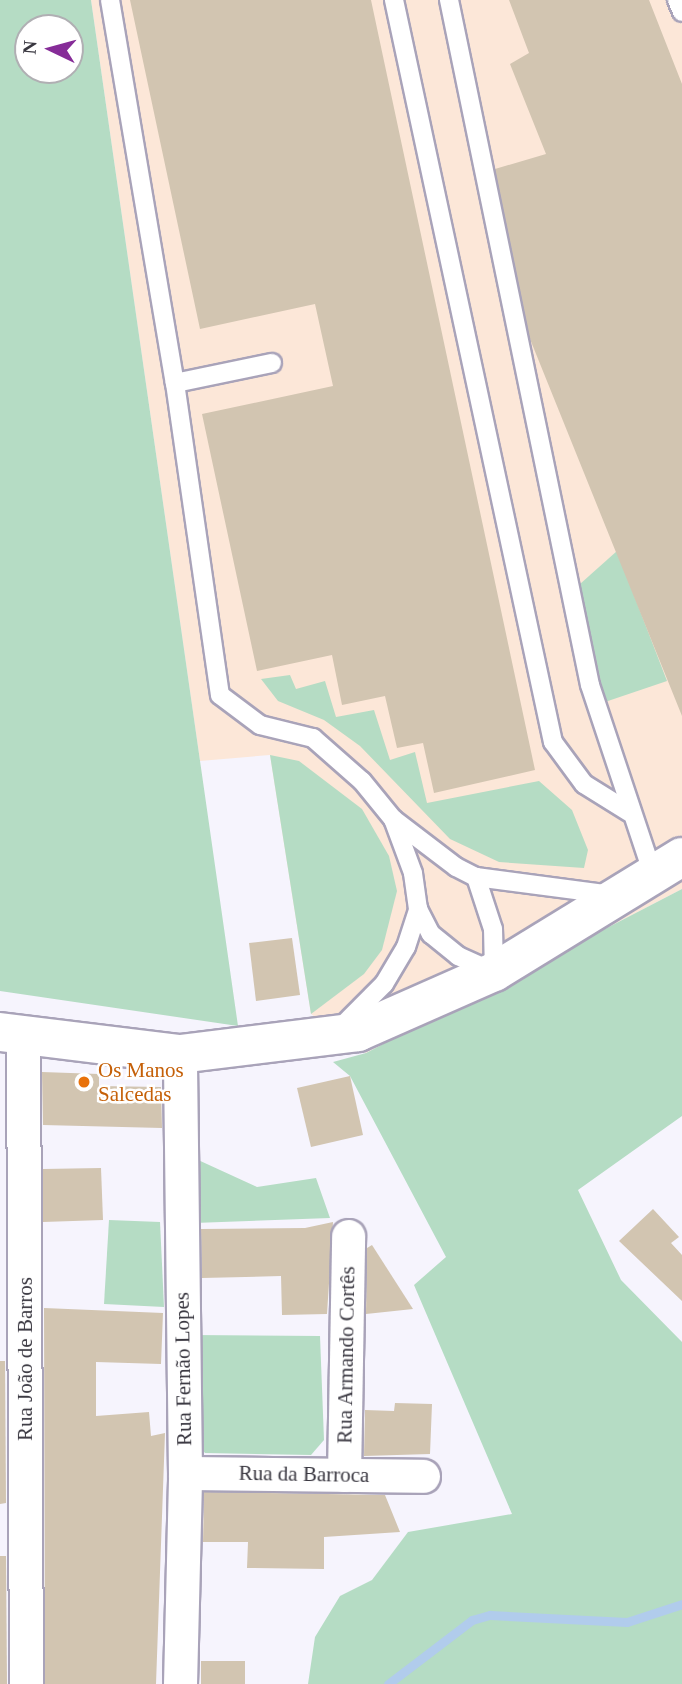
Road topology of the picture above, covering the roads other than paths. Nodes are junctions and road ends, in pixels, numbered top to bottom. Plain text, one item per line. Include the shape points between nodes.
1 (110, 0) edge
2 (394, 0) edge
3 (449, 0) edge
4 (677, 0) edge
5 (682, 12) edge
6 (272, 363) dead end
7 (175, 383) junction
8 (629, 812) junction
9 (393, 819) junction
10 (667, 865) edge
11 (476, 877) junction
12 (619, 895) junction
13 (418, 909) junction
14 (494, 972) junction
15 (12, 1033) edge
16 (329, 1037) junction
17 (180, 1054) junction
18 (348, 1236) dead end
19 (185, 1473) junction
20 (344, 1475) junction
21 (423, 1476) dead end
22 (26, 1684) edge
23 (180, 1684) edge

1 - 7 lane
2 - 8 lane via 553,742 584,784
3 - 8 lane via 590,685
4 - 5 lane
6 - 7 lane
7 - 9 lane via 220,695 260,725 313,738 362,781
8 - 10 lane
9 - 11 lane
9 - 13 lane via 413,873
10 - 12 street
11 - 12 lane
11 - 14 lane via 493,929
12 - 14 street
13 - 14 lane via 431,934 449,949
13 - 16 lane via 406,947 384,984
14 - 16 street via 358,1032
15 - 17 street
15 - 22 street, Rua João de Barros
16 - 17 street
17 - 19 street, Rua Fernão Lopes
18 - 20 street, Rua Armando Cortês
19 - 20 street, Rua da Barroca
19 - 23 street, Rua Fernão Lopes
20 - 21 street, Rua da Barroca

